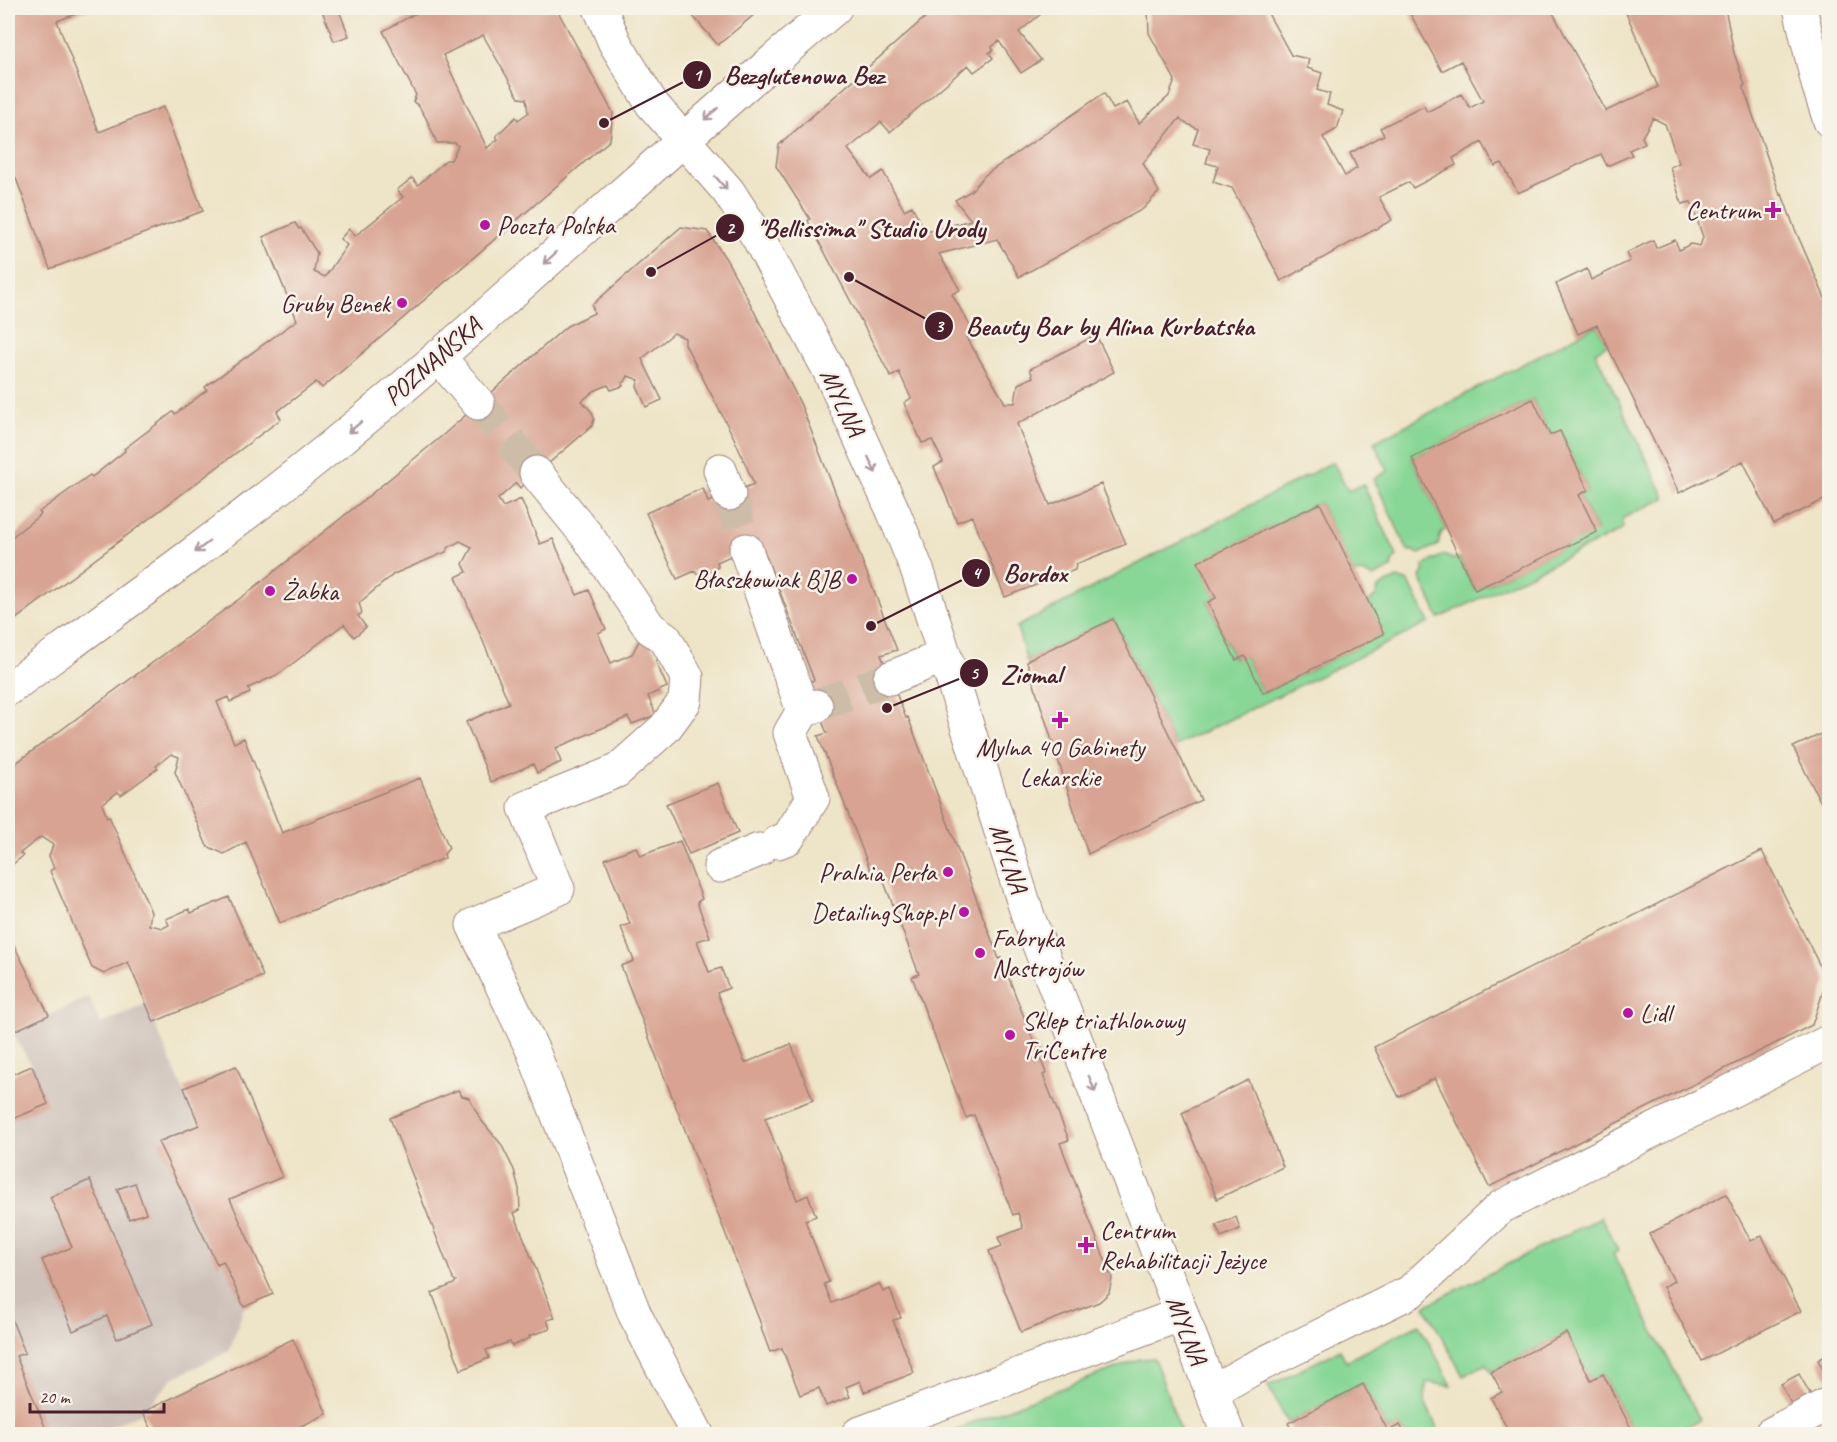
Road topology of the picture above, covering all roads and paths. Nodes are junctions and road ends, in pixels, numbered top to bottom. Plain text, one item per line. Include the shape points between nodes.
1 (600, 8) edge
2 (835, 8) edge
3 (1800, 8) edge
4 (1830, 121) edge
5 (682, 139) junction
6 (438, 356) junction
7 (478, 404) tunnel mouth
8 (536, 473) tunnel mouth
9 (746, 550) tunnel mouth
10 (944, 656) junction
11 (890, 678) tunnel mouth
12 (8, 689) edge
13 (720, 866) dead end
14 (1830, 1041) edge
15 (1182, 1314) junction
16 (1211, 1392) junction
17 (1830, 1403) edge
18 (697, 1434) edge
19 (858, 1434) edge
20 (1228, 1434) edge
21 (1771, 1434) edge

1 - 5 street, MYLNA via 615,43 652,104
2 -> 5 street, POZNAŃSKA
3 - 4 street
5 -> 6 street, POZNAŃSKA
5 -> 10 street, MYLNA via 728,191 759,239 829,370 918,572
6 - 7 street
6 -> 12 street, POZNAŃSKA via 328,450 203,547
8 - 18 street via 588,537 650,628 665,638 687,677 685,701 664,728 617,771 525,808 558,889 473,924 532,1052 635,1315
9 - 13 street via 809,709 790,734 813,798 788,838
10 - 11 street
10 -> 15 street, MYLNA via 1029,919
14 - 16 street via 1501,1207 1410,1292
15 - 16 street, MYLNA
15 - 19 street
16 - 20 street, MYLNA
17 - 21 street

